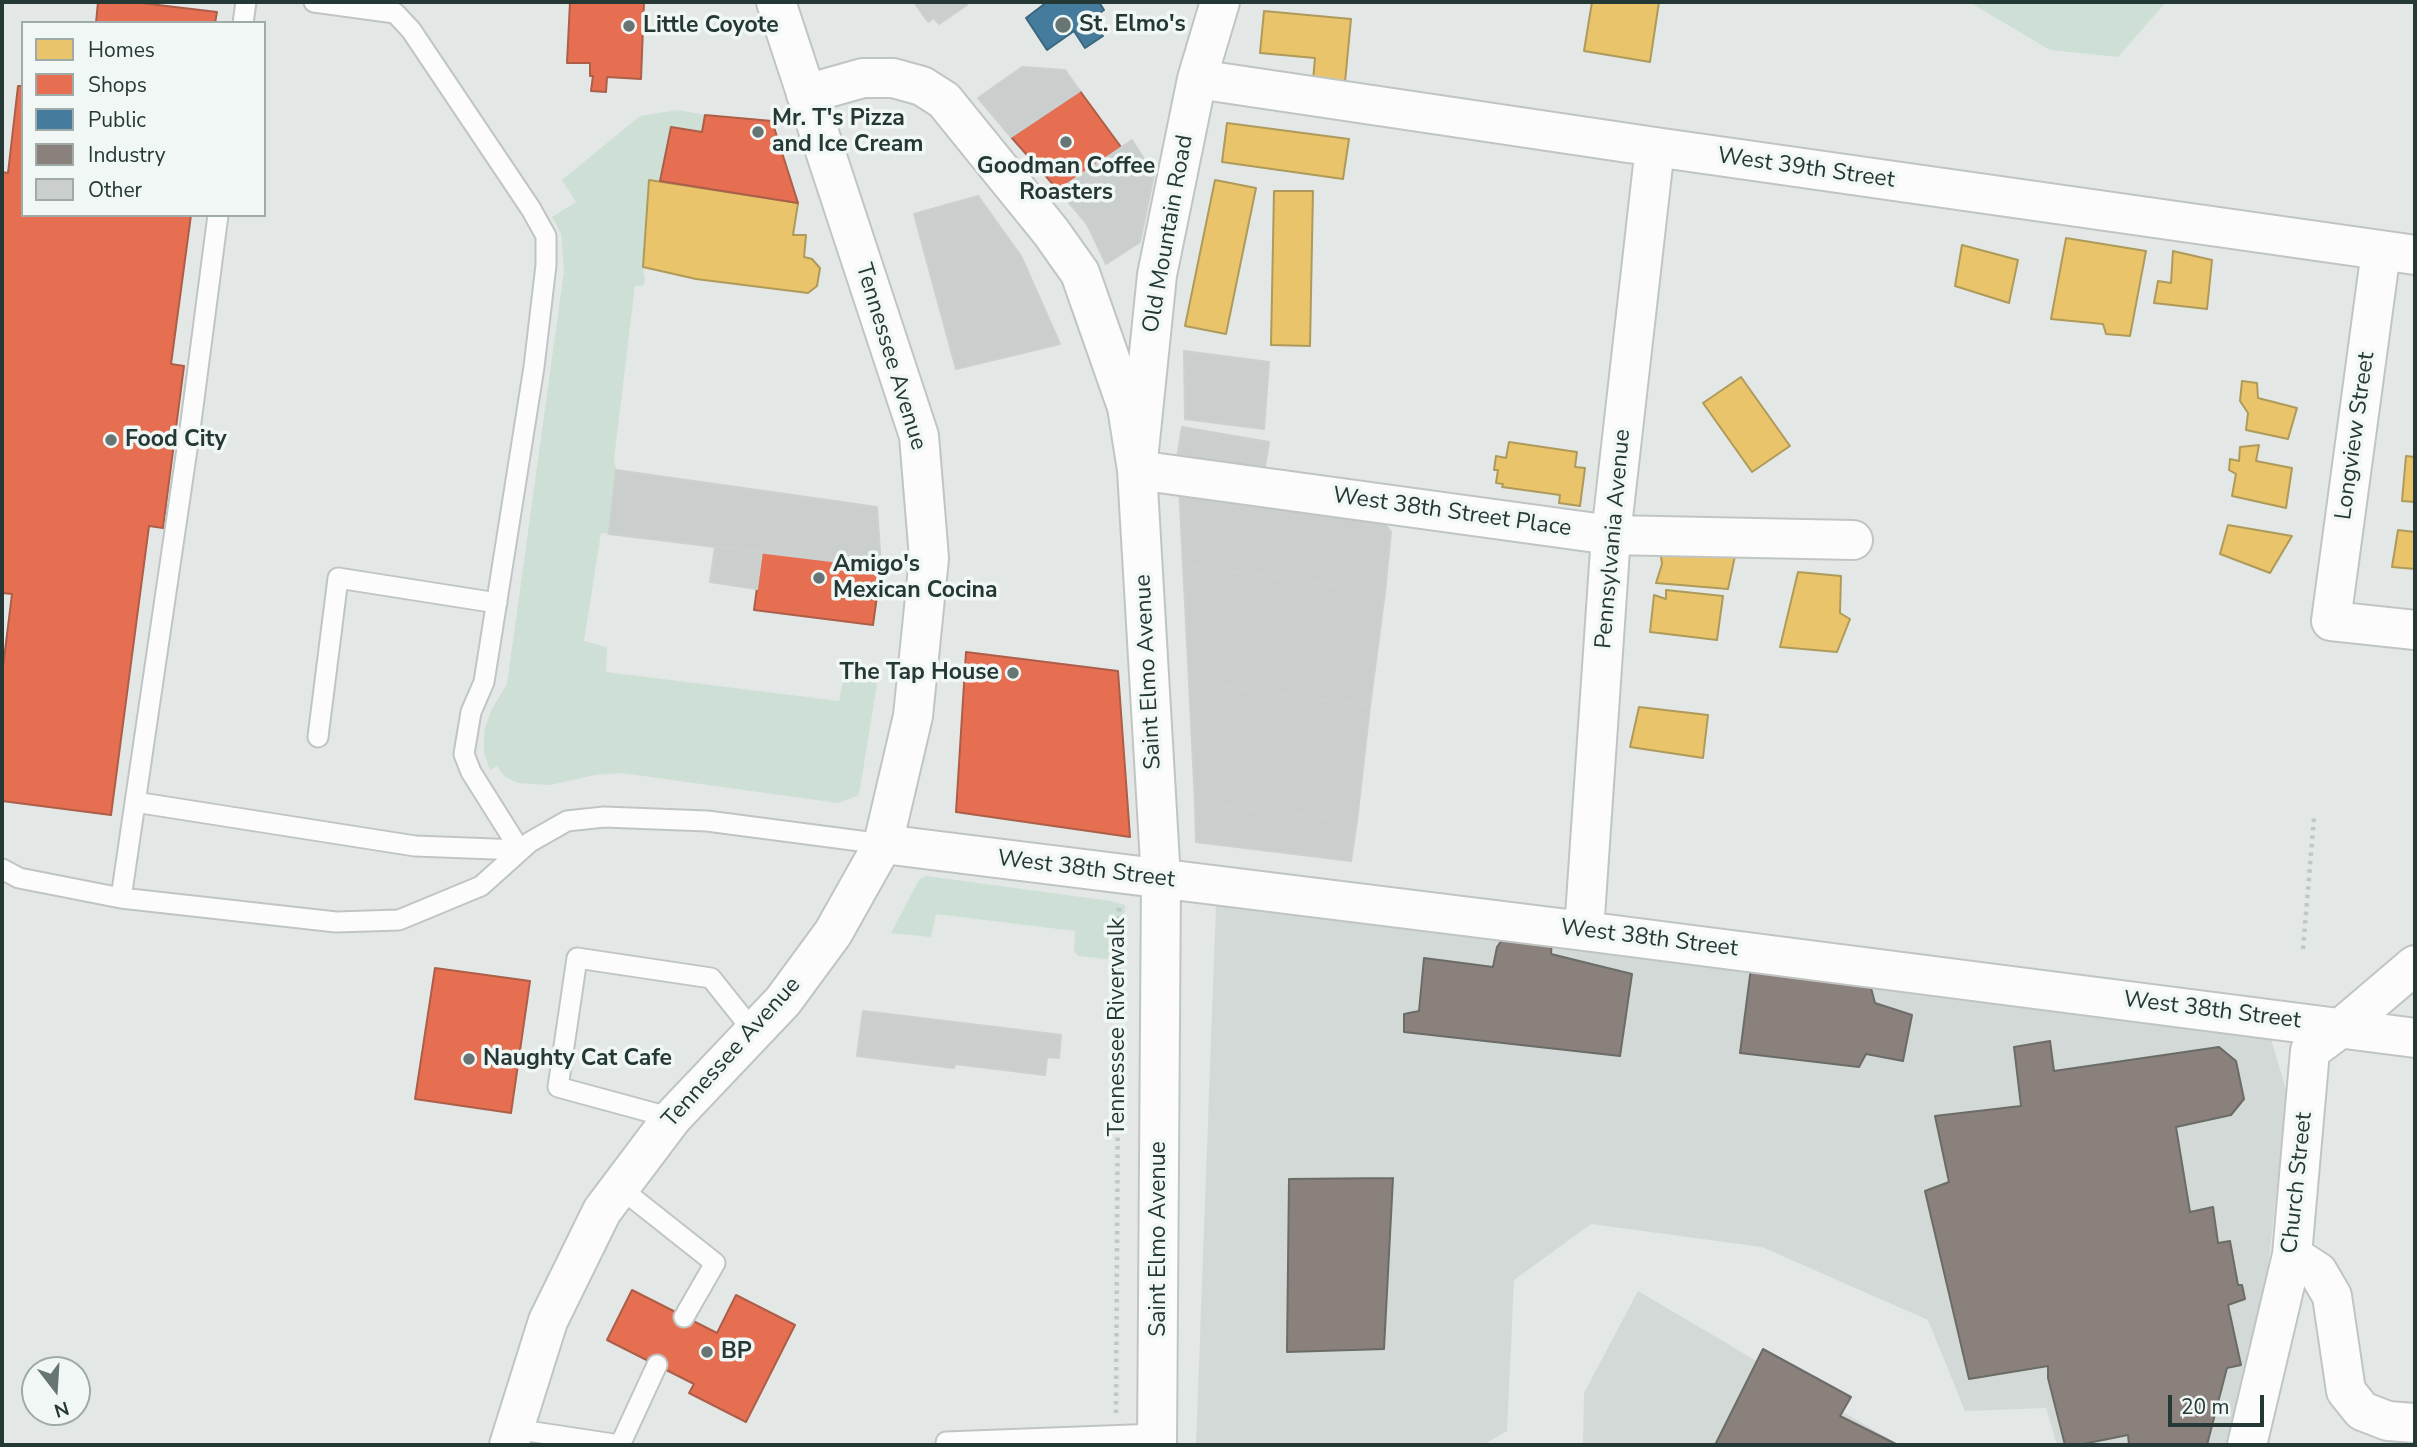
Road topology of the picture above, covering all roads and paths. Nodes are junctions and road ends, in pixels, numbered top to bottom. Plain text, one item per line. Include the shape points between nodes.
1 (246, 2) edge
2 (314, 2) edge
3 (776, 2) edge
4 (1220, 2) edge
5 (243, 21) edge
6 (1197, 79) junction
7 (806, 94) junction
8 (1655, 147) junction
9 (218, 217) edge
10 (2398, 253) edge
11 (1137, 470) junction
12 (1611, 535) junction
13 (1853, 540) dead end
14 (497, 603) junction
15 (2415, 630) edge
16 (318, 737) dead end
17 (135, 802) junction
18 (2314, 818) dead end
19 (883, 844) junction
20 (520, 850) junction
21 (2, 869) edge
22 (1145, 877) junction
23 (121, 898) junction
24 (1584, 931) junction
25 (2303, 949) dead end
26 (2415, 965) edge
27 (2342, 1028) junction
28 (754, 1032) junction
29 (2415, 1038) edge
30 (672, 1118) junction
31 (619, 1188) junction
32 (2292, 1255) junction
33 (684, 1317) dead end
34 (657, 1365) dead end
35 (2415, 1423) edge
36 (1116, 1436) junction
37 (511, 1437) edge
38 (1157, 1440) edge
39 (1071, 1441) edge
40 (946, 1442) dead end
41 (2247, 1445) edge

1 - 5 lane
2 - 14 lane via 395,13 411,30 546,236 534,367
3 - 7 street, Tennessee Avenue
4 - 6 street, Old Mountain Road
6 - 8 street, West 39th Street
6 - 11 street, Old Mountain Road via 1157,275
7 - 11 street, Saint Elmo Avenue via 863,78 893,78 922,86 944,100 1080,273 1127,407
7 - 19 street, Tennessee Avenue via 921,446 929,558 913,716
8 - 10 street, West 39th Street
8 - 12 street, Pennsylvania Avenue
9 - 17 lane
10 - 15 street, Longview Street via 2332,621
11 - 12 street, West 38th Street Place
11 - 22 street, Saint Elmo Avenue
12 - 13 street, West 38th Street Place
12 - 24 street, Pennsylvania Avenue
14 - 16 lane via 338,578
14 - 20 lane via 484,682 471,712 464,754
17 - 20 lane via 415,846
17 - 23 lane
18 - 25 path
19 - 20 lane via 707,821 604,817 567,821
19 - 22 street, West 38th Street
19 - 28 street, Tennessee Avenue via 833,933
20 - 23 lane via 481,886 399,920 337,922
21 - 23 lane via 19,878
22 - 24 street, West 38th Street
22 - 36 path, Tennessee Riverwalk via 1118,909
22 - 38 street, Saint Elmo Avenue
24 - 27 street, West 38th Street
26 - 27 street, Church Street
27 - 29 street, West 38th Street
27 - 32 street, Church Street via 2311,1051
28 - 30 street, Tennessee Avenue
28 - 30 lane via 711,978 578,958 558,1087
30 - 31 street, Tennessee Avenue
31 - 33 lane via 715,1263
31 - 37 street, Tennessee Avenue via 602,1211 548,1321
32 - 35 street via 2318,1272 2332,1296 2346,1391 2362,1411 2388,1421
32 - 41 street, Church Street
34 - 37 lane via 620,1445
36 - 38 lane
36 - 39 lane
39 - 40 lane

